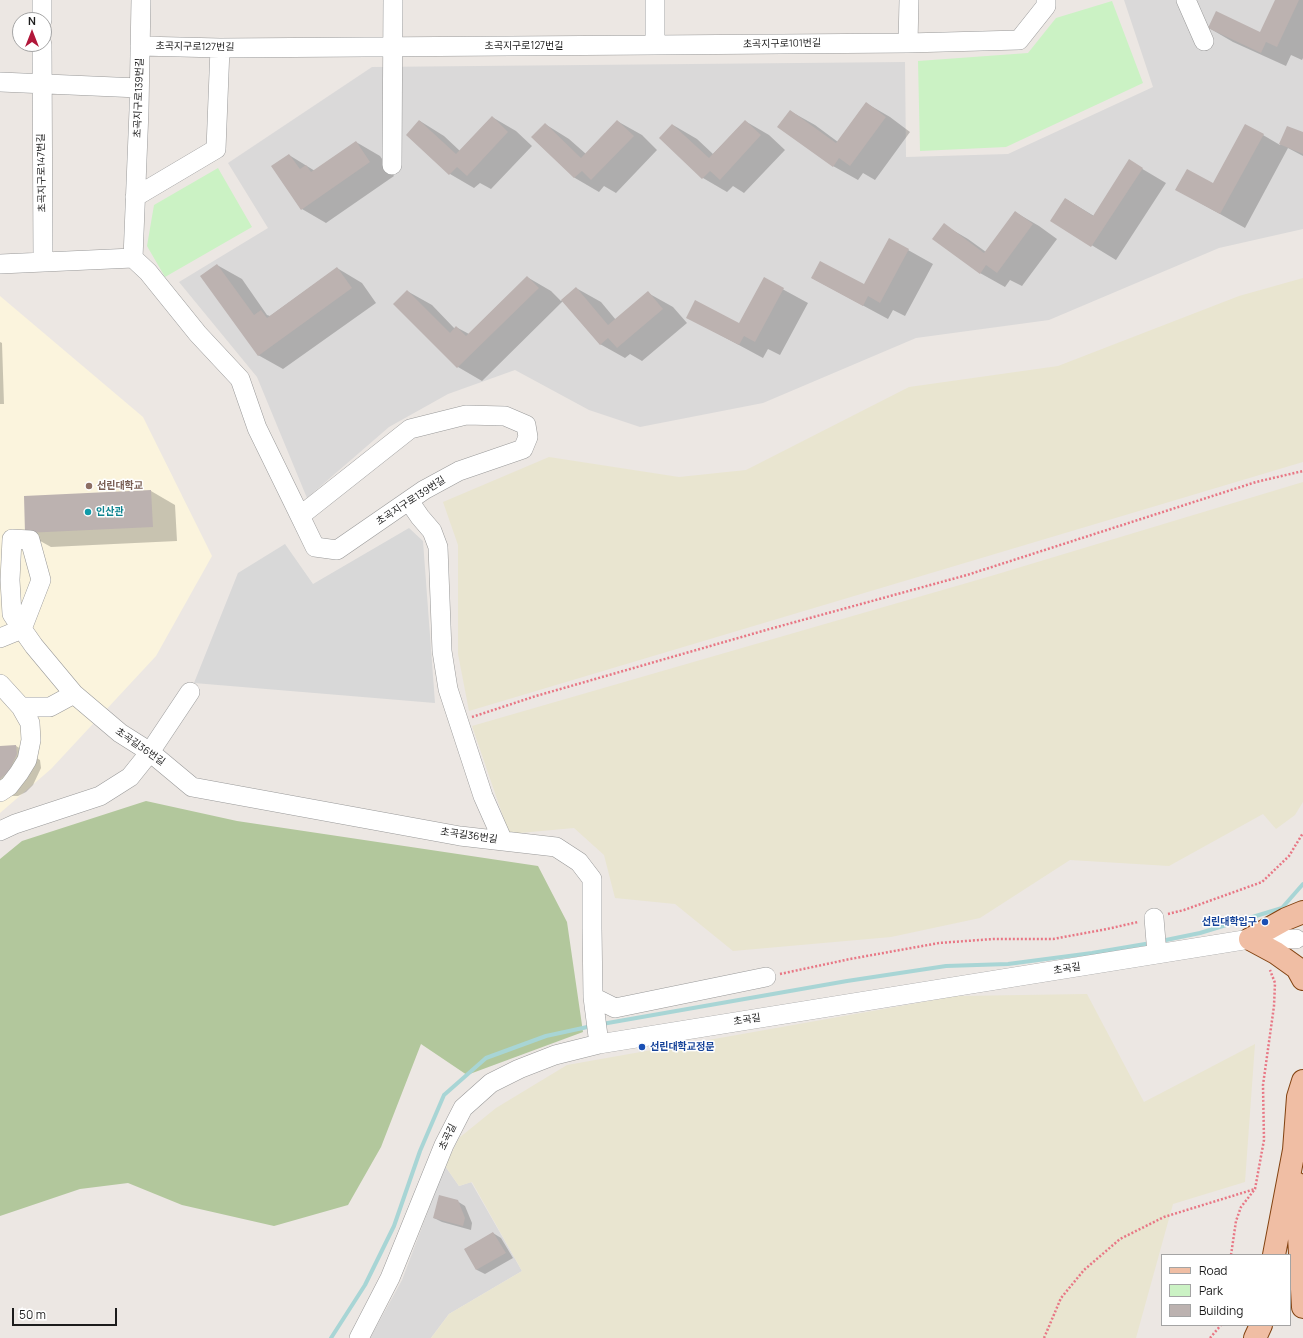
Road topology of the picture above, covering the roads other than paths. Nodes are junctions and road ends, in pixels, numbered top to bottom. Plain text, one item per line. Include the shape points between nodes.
1 (42, 0) edge
2 (141, 0) edge
3 (393, 0) edge
4 (655, 0) edge
5 (909, 0) edge
6 (1046, 0) edge
7 (1186, 0) edge
8 (42, 12) edge
9 (1204, 41) dead end
10 (908, 42) junction
11 (655, 45) junction
12 (140, 46) junction
13 (393, 46) junction
14 (220, 48) junction
15 (42, 52) edge
16 (0, 82) edge
17 (41, 84) junction
18 (139, 88) junction
19 (392, 165) dead end
20 (135, 197) junction
21 (133, 258) junction
22 (43, 262) junction
23 (0, 264) edge
24 (409, 501) junction
25 (300, 516) junction
26 (0, 638) edge
27 (0, 684) edge
28 (190, 692) dead end
29 (74, 694) junction
30 (20, 707) junction
31 (150, 752) junction
32 (0, 792) edge
33 (0, 831) edge
34 (503, 841) junction
35 (1303, 912) edge
36 (1154, 918) road end
37 (1250, 939) junction
38 (1296, 939) dead end
39 (1157, 954) junction
40 (766, 977) road end
41 (1303, 979) edge
42 (593, 997) junction
43 (598, 1037) junction
44 (1303, 1081) edge
45 (1294, 1150) junction
46 (1274, 1254) edge
47 (1303, 1307) edge
48 (1261, 1326) edge
49 (359, 1338) edge
50 (1255, 1338) edge

1 - 8 street
2 - 12 street, 초곡지구로139번길
3 - 13 street
4 - 11 street
5 - 10 street
6 - 10 street, 초곡지구로101번길 via 1046,6 1019,40
7 - 9 street
10 - 11 street, 초곡지구로101번길
11 - 13 street, 초곡지구로127번길
12 - 14 street, 초곡지구로127번길
12 - 18 street, 초곡지구로139번길
13 - 14 street, 초곡지구로127번길
13 - 19 street
14 - 20 street via 216,149
15 - 17 street, 초곡지구로147번길
16 - 17 street
17 - 18 street
17 - 22 street, 초곡지구로147번길
18 - 20 street, 초곡지구로139번길
20 - 21 street, 초곡지구로139번길
21 - 22 street
21 - 25 street, 초곡지구로139번길 via 240,379 257,428
22 - 23 street
24 - 25 street, 초곡지구로139번길 via 337,550 315,547
24 - 25 street, 초곡지구로139번길 via 459,471 523,449 528,437 526,425 506,416 466,415 410,429
24 - 34 street via 432,531 438,546 442,651 448,689 483,796
26 - 29 street, 초곡길36번길 via 22,629
27 - 30 street
28 - 31 street
29 - 30 street via 50,708
29 - 31 street, 초곡길36번길 via 120,733
30 - 32 street via 30,723 32,740 27,760 9,786
31 - 33 street via 130,777 100,796
31 - 34 street, 초곡길36번길 via 192,787 460,836
34 - 42 street, 초곡길36번길 via 556,847 579,862 592,879
35 - 37 main road
36 - 39 street
37 - 38 street, 초곡길
37 - 39 street, 초곡길
37 - 41 main road via 1297,968
39 - 43 street, 초곡길
40 - 42 street via 615,1008
42 - 43 street, 초곡길36번길
43 - 49 street, 초곡길 via 491,1082 463,1108 444,1145 390,1278
44 - 45 main road via 1298,1097
45 - 46 main road
45 - 47 main road
48 - 50 main road

